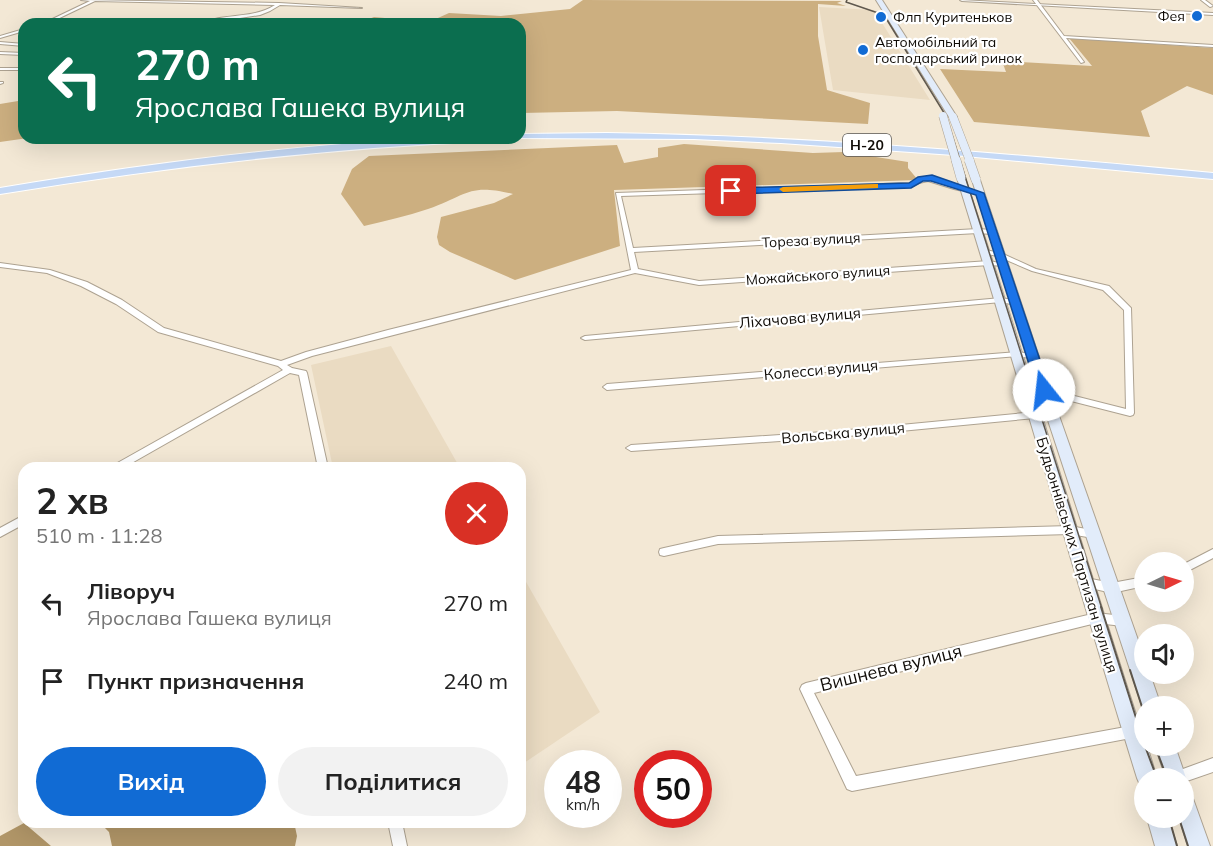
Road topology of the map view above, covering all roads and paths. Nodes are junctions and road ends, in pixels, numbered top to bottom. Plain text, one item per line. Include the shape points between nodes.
1 (83, 0) edge
2 (96, 0) edge
3 (874, 0) edge
4 (879, 0) edge
5 (962, 0) edge
6 (1203, 0) edge
7 (1037, 2) edge
8 (279, 4) junction
9 (1212, 7) edge
10 (360, 8) dead end
11 (1213, 14) edge
12 (57, 18) edge
13 (245, 18) edge
14 (18, 32) edge
15 (0, 37) edge
16 (1064, 37) junction
17 (0, 44) edge
18 (18, 45) edge
19 (1213, 46) edge
20 (0, 53) edge
21 (18, 54) edge
22 (1082, 62) dead end
23 (0, 69) edge
24 (18, 69) edge
25 (526, 129) edge
26 (526, 137) edge
27 (289, 144) edge
28 (394, 144) edge
29 (1132, 160) junction
30 (1213, 167) edge
31 (1139, 169) junction
32 (1213, 176) edge
33 (0, 182) edge
34 (970, 185) junction
35 (0, 191) edge
36 (985, 232) junction
37 (630, 250) junction
38 (994, 258) junction
39 (0, 266) edge
40 (635, 271) junction
41 (1001, 300) junction
42 (1016, 303) junction
43 (585, 338) dead end
44 (1018, 354) junction
45 (1035, 357) junction
46 (285, 367) junction
47 (608, 387) dead end
48 (1027, 387) junction
49 (1044, 390) junction
50 (1035, 416) junction
51 (1053, 418) junction
52 (631, 448) dead end
53 (125, 462) edge
54 (322, 462) edge
55 (18, 522) edge
56 (1070, 530) junction
57 (0, 533) edge
58 (1093, 534) junction
59 (664, 552) dead end
60 (1213, 553) edge
61 (1194, 563) edge
62 (1086, 583) junction
63 (1134, 584) edge
64 (1112, 588) junction
65 (1096, 618) junction
66 (1123, 621) junction
67 (1149, 696) edge
68 (1134, 722) edge
69 (1134, 734) edge
70 (1213, 765) edge
71 (1194, 772) edge
72 (396, 828) edge
73 (1161, 828) edge
74 (1193, 828) edge
75 (400, 846) edge
76 (1166, 846) edge
77 (1198, 846) edge

1 - 2 street
2 - 8 street
2 - 12 street
3 - 34 main road, Будьоннівських Партизан вулиця, bridge via 943,116
4 - 34 main road, Будьоннівських Партизан вулиця, bridge via 962,133
5 - 7 street
6 - 9 street
7 - 11 street
7 - 16 street
8 - 10 street
8 - 13 street via 267,13
14 - 15 street
16 - 19 street
16 - 22 street
17 - 18 street
20 - 21 street
23 - 24 street
25 - 29 main road, Н-20 via 756,129
26 - 31 main road, Н-20 via 768,138
27 - 33 main road
28 - 35 main road via 294,150
29 - 30 main road, Н-20
29 - 31 main road
31 - 32 main road, Н-20
34 - 36 main road, Будьоннівських Партизан вулиця
34 - 37 street via 957,188 932,178 911,185 618,194
36 - 37 street, Тореза вулиця
36 - 38 main road, Будьоннівських Партизан вулиця
37 - 40 street
38 - 40 street, Можайського вулиця via 699,283
38 - 41 main road, Будьоннівських Партизан вулиця
38 - 42 main road, Будьоннівських Партизан вулиця
38 - 49 street via 1106,288 1128,310 1130,413
39 - 46 street via 48,271 119,302 161,330
40 - 46 street via 309,354
41 - 42 street, Ліхачова вулиця
41 - 43 street, Ліхачова вулиця
41 - 44 main road, Будьоннівських Партизан вулиця
42 - 45 main road, Будьоннівських Партизан вулиця
44 - 45 street, Колесси вулиця
44 - 47 street, Колесси вулиця
44 - 48 main road, Будьоннівських Партизан вулиця
45 - 49 main road, Будьоннівських Партизан вулиця
46 - 53 street
46 - 54 street via 303,373
48 - 49 street
48 - 50 main road, Будьоннівських Партизан вулиця
49 - 51 main road, Будьоннівських Партизан вулиця
50 - 51 street, Вольська вулиця
50 - 52 street, Вольська вулиця
50 - 56 main road, Будьоннівських Партизан вулиця
51 - 58 main road, Будьоннівських Партизан вулиця
55 - 57 street
56 - 58 street
56 - 59 street via 718,540
56 - 62 main road, Будьоннівських Партизан вулиця
58 - 64 main road, Будьоннівських Партизан вулиця
60 - 61 street
62 - 64 street
62 - 65 main road, Будьоннівських Партизан вулиця
63 - 64 street
64 - 66 main road, Будьоннівських Партизан вулиця
65 - 66 street, Вишнева вулиця
65 - 68 main road, Будьоннівських Партизан вулиця
65 - 69 street, Вишнева вулиця via 806,689 852,784
66 - 67 main road, Будьоннівських Партизан вулиця
70 - 71 street
72 - 75 street
73 - 76 main road
74 - 77 main road

